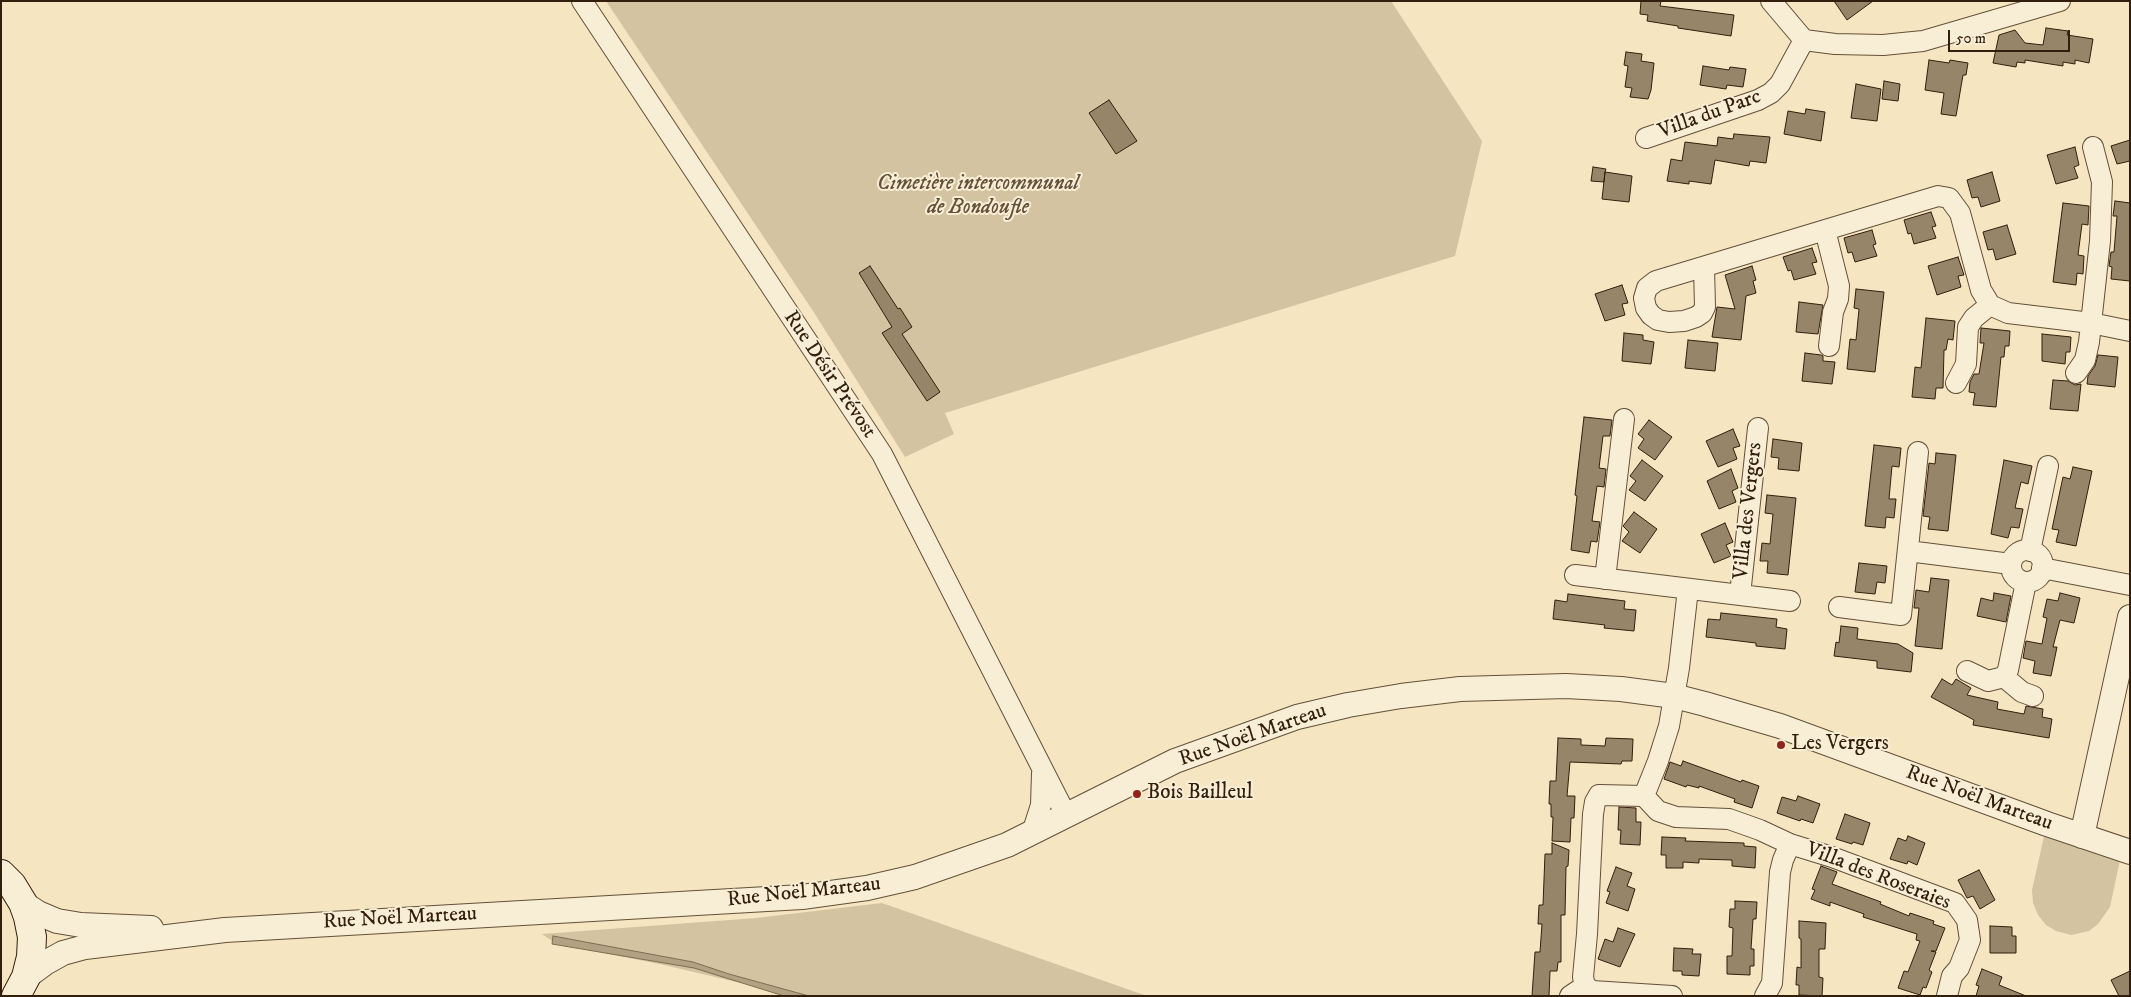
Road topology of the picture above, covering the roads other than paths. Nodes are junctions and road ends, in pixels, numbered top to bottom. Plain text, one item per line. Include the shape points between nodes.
1 (582, 1) edge
2 (1771, 1) edge
3 (2060, 1) edge
4 (1804, 40) junction
5 (1646, 138) dead end
6 (2093, 147) dead end
7 (1825, 230) junction
8 (1704, 267) dead end
9 (1990, 305) junction
10 (2091, 323) junction
11 (2130, 331) edge
12 (1829, 346) dead end
13 (2076, 373) dead end
14 (1956, 383) dead end
15 (1624, 419) dead end
16 (1758, 428) dead end
17 (1918, 452) dead end
18 (2048, 466) dead end
19 (2030, 551) junction
20 (1908, 552) junction
21 (2011, 564) junction
22 (2042, 568) junction
23 (1575, 575) dead end
24 (1605, 579) junction
25 (2026, 582) junction
26 (2130, 584) edge
27 (1688, 589) junction
28 (1740, 594) junction
29 (1790, 601) dead end
30 (1839, 607) dead end
31 (2130, 617) edge
32 (1967, 671) dead end
33 (2004, 677) junction
34 (1674, 696) junction
35 (2033, 696) dead end
36 (1042, 768) junction
37 (1644, 796) junction
38 (1066, 816) junction
39 (1032, 833) junction
40 (2082, 836) junction
41 (1790, 844) junction
42 (2130, 852) edge
43 (1, 874) edge
44 (23, 903) junction
45 (225, 930) junction
46 (21, 986) edge
47 (1577, 991) edge
48 (1672, 996) edge
49 (1765, 996) edge
50 (1947, 996) edge

1 - 36 street, Rue Désir Prévost via 882,454
2 - 4 street
3 - 4 street via 1923,41 1883,45
4 - 5 street, Villa du Parc via 1780,84 1771,93
6 - 10 street via 2102,182 2102,208
7 - 8 street
7 - 9 street via 1928,198 1949,198 1960,213 1981,290
7 - 12 street via 1839,286
9 - 10 street via 2008,313
9 - 14 street via 1968,327 1966,364
10 - 11 street
10 - 13 street via 2085,360
15 - 24 street
16 - 28 street, Villa des Vergers
17 - 20 street
18 - 19 street
19 - 21 street via 2018,553
19 - 22 street via 2040,558
20 - 21 street
20 - 30 street via 1900,615
21 - 25 street via 2013,575
22 - 25 street via 2036,578
22 - 26 street
23 - 24 street, Villa des Vergers
24 - 27 street, Villa des Vergers
25 - 33 street
27 - 28 street, Villa des Vergers
27 - 34 street
28 - 29 street, Villa des Vergers
31 - 40 street
32 - 33 street via 1988,681
33 - 35 street via 2022,692
34 - 37 street via 1669,726
34 - 38 street, Rue Noël Marteau via 1621,689 1527,687 1460,689 1348,705 1297,717 1209,748
34 - 40 street, Rue Noël Marteau via 1780,726
36 - 38 street, Rue Désir Prévost
36 - 39 street, Rue Désir Prévost via 1043,792
37 - 41 street, Villa des Roseraies via 1666,815 1730,819
37 - 47 street via 1592,791 1595,802 1587,934 1583,977
38 - 39 street, Rue Noël Marteau
39 - 45 street, Rue Noël Marteau via 998,849 915,876 867,888 802,897
40 - 42 street, Rue Noël Marteau
41 - 49 street, Villa des Roseraies via 1780,872 1772,982
41 - 50 street, Villa des Roseraies via 1955,904 1967,920 1970,940 1959,968 1952,976
43 - 44 main road
44 - 45 street, Rue Noël Marteau via 57,921 81,925
44 - 46 main road via 32,937 31,957
45 - 46 street, Rue Noël Marteau via 63,953 44,963
47 - 48 street

